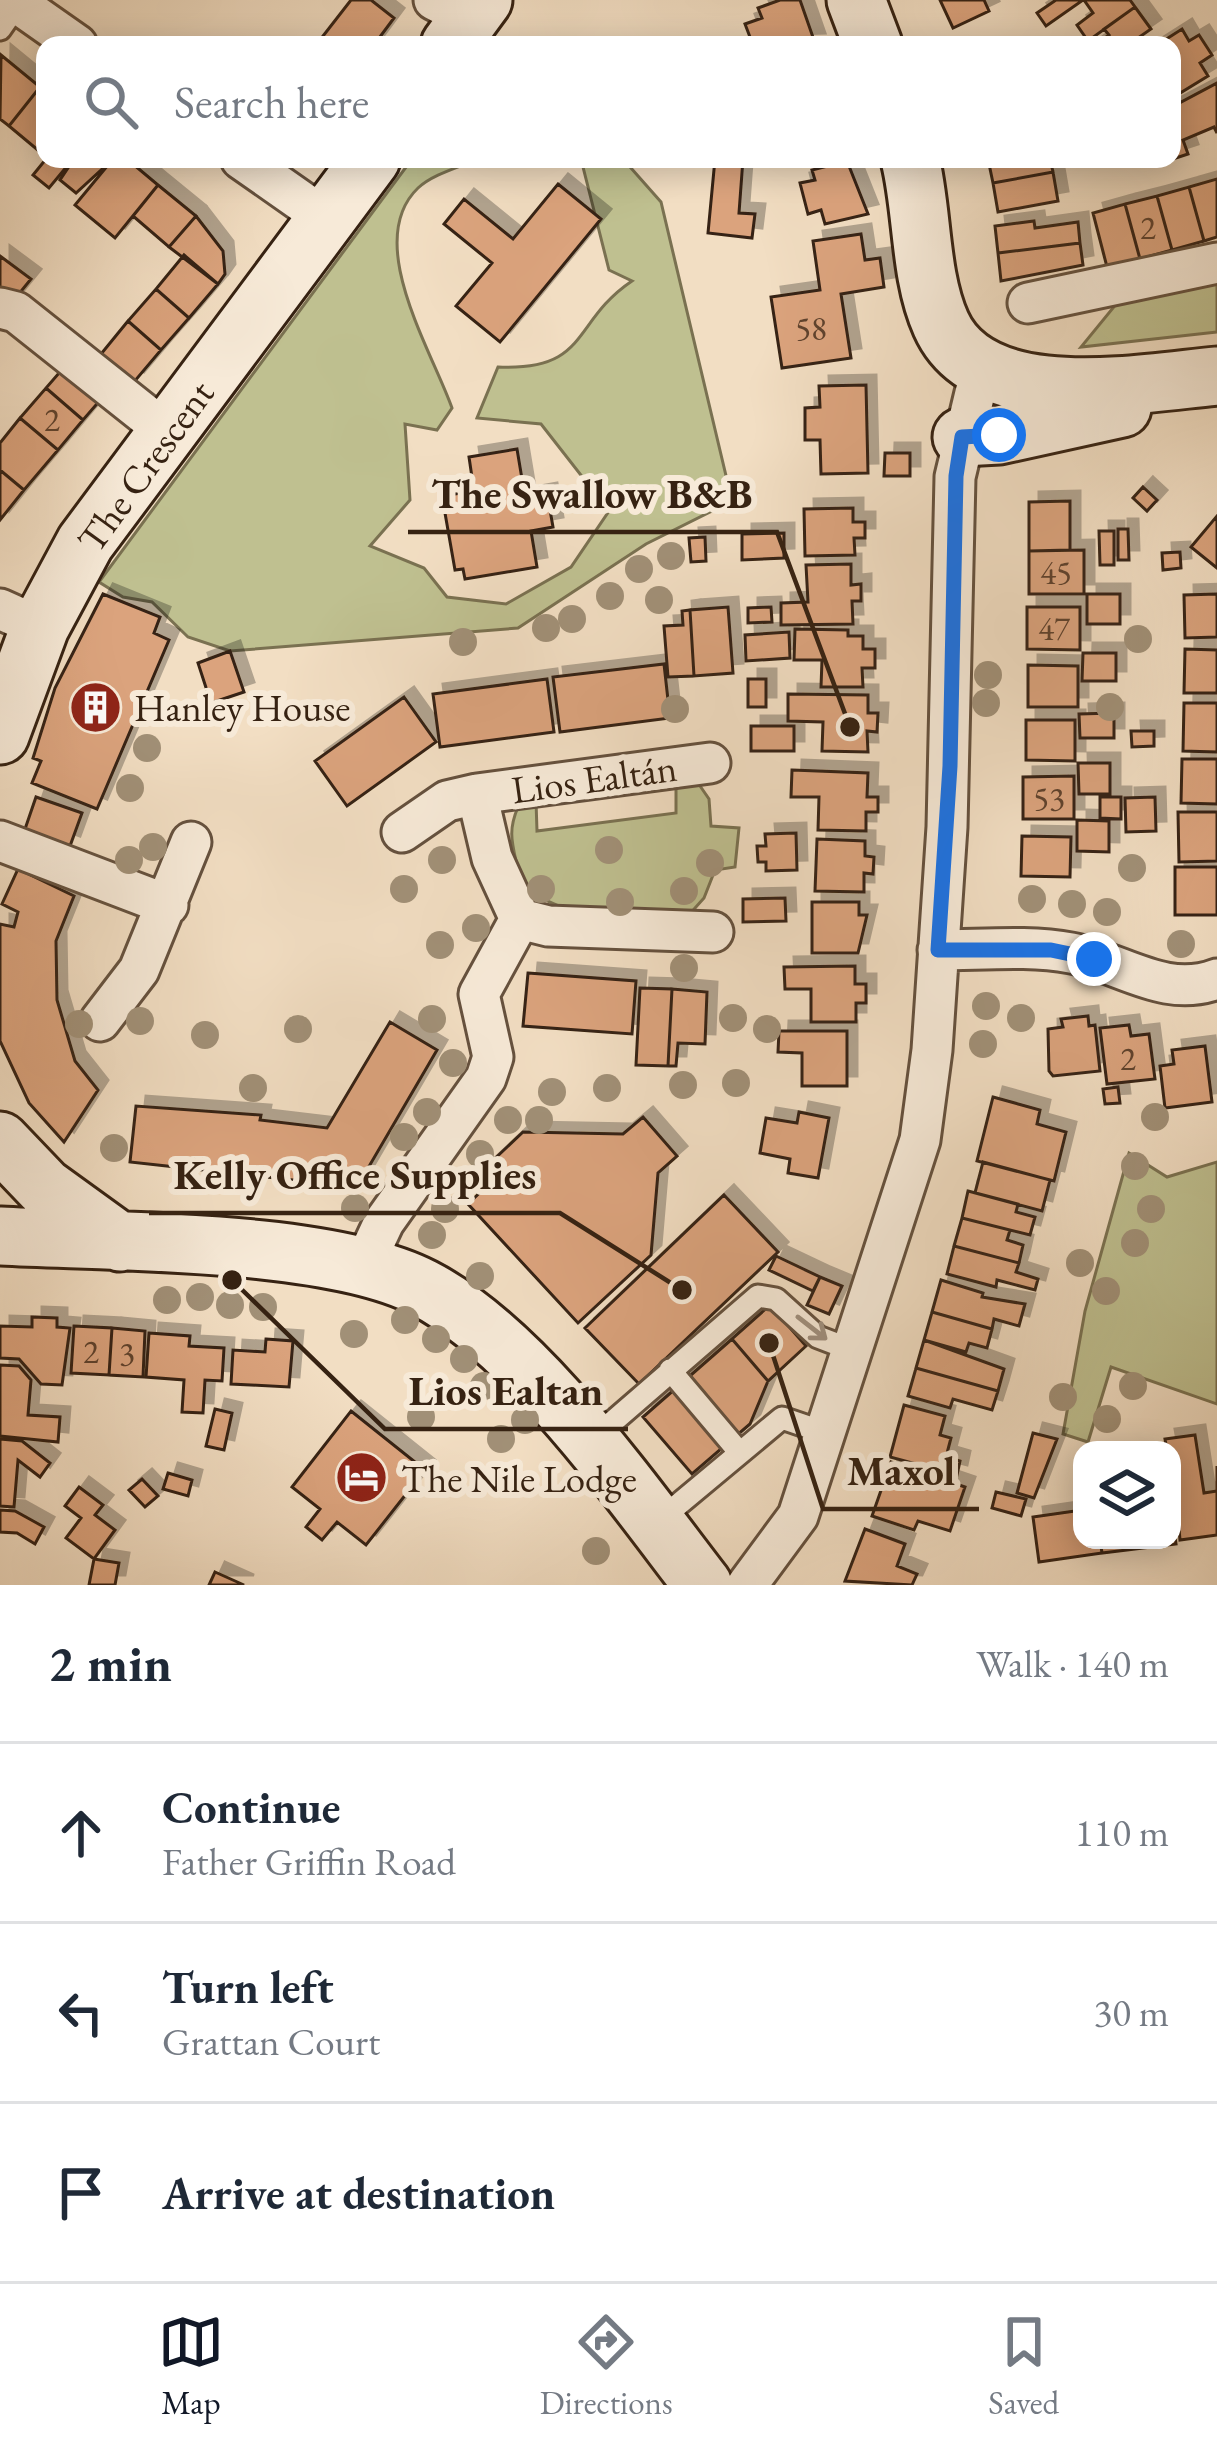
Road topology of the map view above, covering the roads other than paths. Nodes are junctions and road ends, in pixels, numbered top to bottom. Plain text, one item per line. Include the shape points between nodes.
1 (856, 0) edge
2 (10, 11) edge
3 (59, 36) edge
4 (870, 36) edge
5 (254, 168) edge
6 (365, 168) edge
7 (912, 168) edge
8 (328, 220) junction
9 (1217, 263) edge
10 (1028, 303) dead end
11 (0, 308) edge
12 (992, 371) junction
13 (1204, 377) edge
14 (167, 432) junction
15 (962, 437) junction
16 (20, 618) edge
17 (0, 735) edge
18 (710, 763) dead end
19 (477, 794) junction
20 (402, 832) dead end
21 (0, 842) edge
22 (191, 842) dead end
23 (168, 905) junction
24 (520, 919) junction
25 (713, 932) dead end
26 (938, 950) junction
27 (1217, 979) edge
28 (100, 1022) dead end
29 (0, 1141) edge
30 (0, 1236) edge
31 (123, 1244) junction
32 (363, 1267) junction
33 (852, 1350) junction
34 (670, 1370) junction
35 (826, 1433) junction
36 (589, 1442) junction
37 (740, 1453) junction
38 (656, 1524) junction
39 (703, 1585) edge
40 (747, 1585) edge

1 - 4 main road
2 - 3 street
5 - 8 street
6 - 8 main road, The Crescent
7 - 12 main road via 940,322
8 - 14 main road, The Crescent
9 - 10 street
11 - 14 street via 16,312
12 - 13 main road via 1048,386
12 - 15 street via 975,392
13 - 15 main road via 1113,412
14 - 16 main road, The Crescent
15 - 26 street
16 - 17 main road, The Crescent
18 - 19 street, Lios Ealtán
19 - 20 street, Lios Ealtán via 447,801
19 - 24 street, Lios Ealtán via 492,858
21 - 23 street
22 - 23 street
23 - 28 street via 139,970
24 - 25 street
24 - 32 street via 479,994 493,1058 486,1078 384,1222
26 - 27 street via 1069,952 1153,981
26 - 33 street via 920,1140
29 - 31 main road via 44,1187
30 - 31 main road
31 - 32 main road
32 - 36 main road via 423,1287 460,1311
34 -> 33 lane via 747,1302 767,1296 818,1337
33 - 35 street
34 - 36 lane
34 - 37 lane
35 - 37 lane via 782,1418
35 - 40 street via 798,1516
36 - 38 main road
37 - 38 lane
38 - 39 main road

